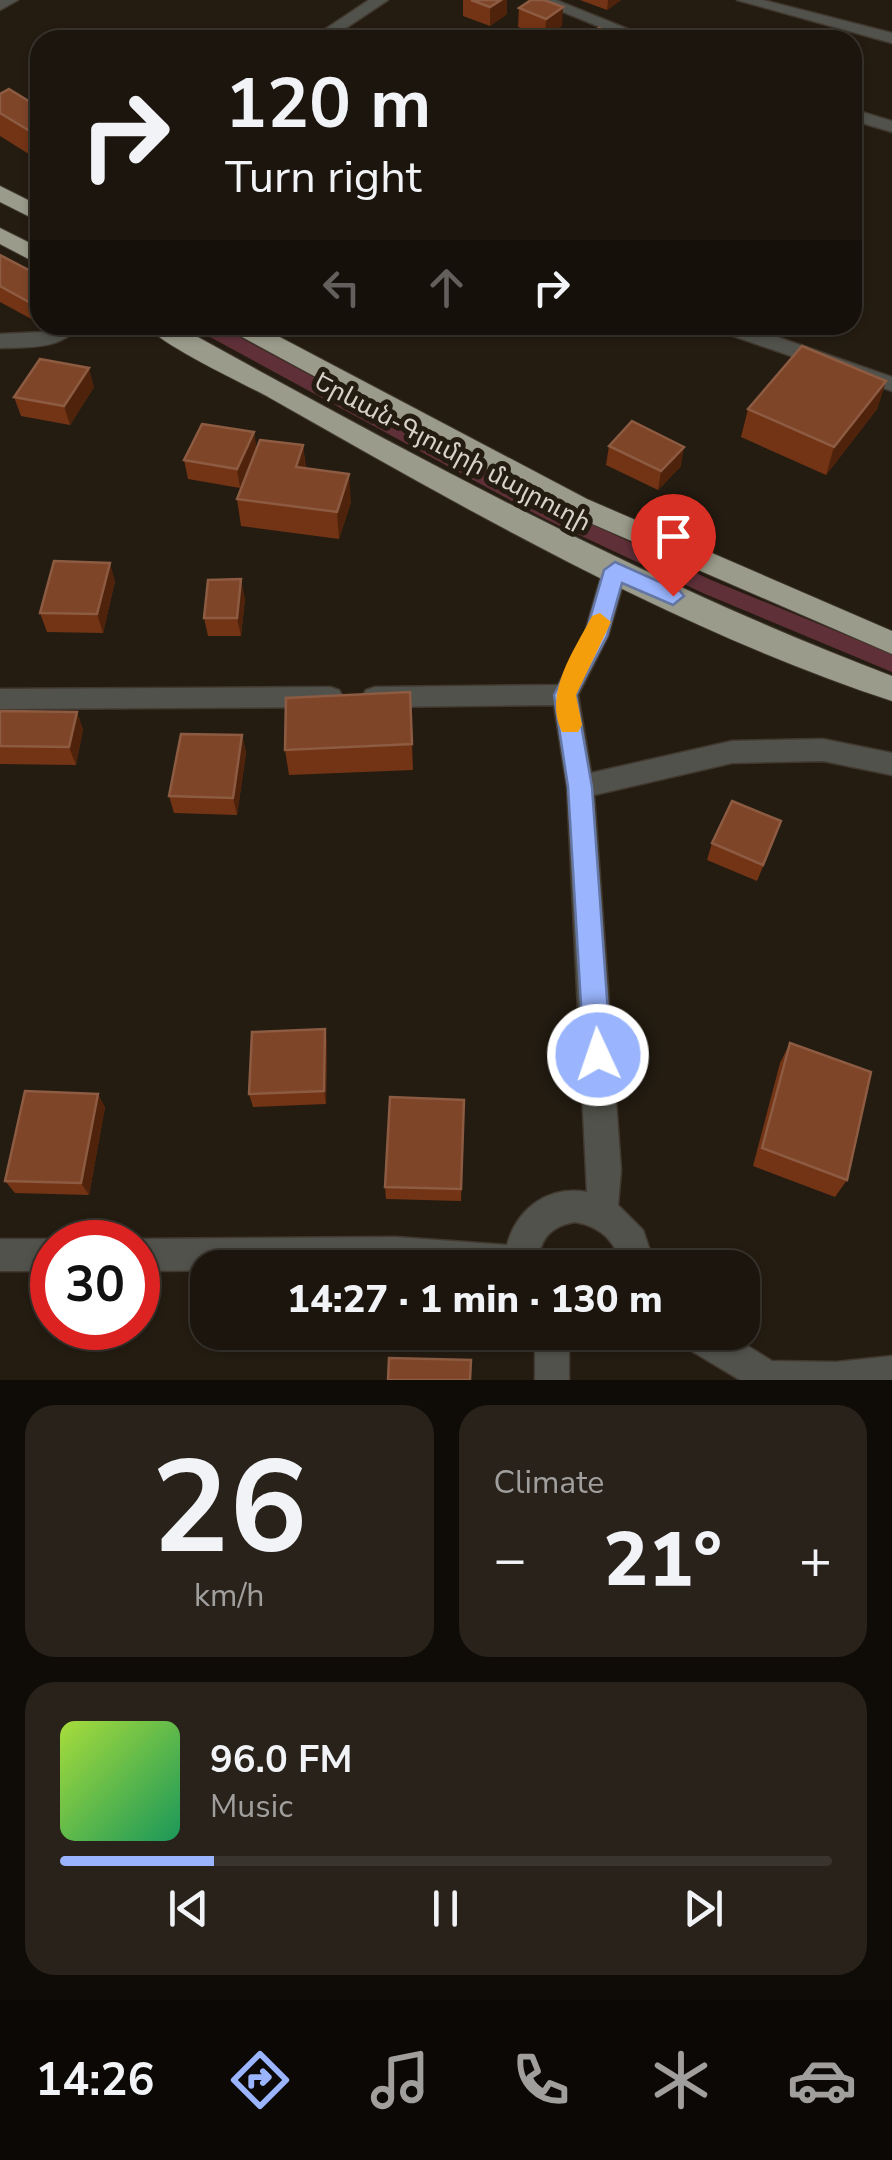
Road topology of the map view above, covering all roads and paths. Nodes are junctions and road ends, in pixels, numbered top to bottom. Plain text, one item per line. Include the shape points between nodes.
1 (10, 0) edge
2 (380, 0) edge
3 (542, 0) edge
4 (745, 0) edge
5 (0, 5) edge
6 (333, 30) edge
7 (621, 30) edge
8 (861, 30) edge
9 (862, 30) edge
10 (892, 38) edge
11 (862, 117) edge
12 (892, 127) edge
13 (0, 194) edge
14 (30, 210) edge
15 (0, 236) edge
16 (30, 252) edge
17 (58, 335) edge
18 (176, 335) edge
19 (257, 335) edge
20 (752, 335) edge
21 (0, 341) edge
22 (892, 384) edge
23 (615, 570) junction
24 (892, 643) edge
25 (892, 688) edge
26 (565, 695) junction
27 (0, 699) edge
28 (892, 764) edge
29 (580, 787) junction
30 (602, 1210) junction
31 (522, 1250) edge
32 (634, 1250) edge
33 (160, 1254) edge
34 (190, 1254) edge
35 (30, 1255) edge
36 (0, 1256) edge
37 (552, 1350) edge
38 (722, 1350) edge
39 (892, 1372) edge
40 (771, 1379) edge
41 (552, 1380) edge

1 - 5 street
2 - 6 street
3 - 7 street
4 - 8 street
9 - 10 street
11 - 12 street
13 - 14 highway
15 - 16 highway
17 - 21 street
18 - 23 highway, Երևան-Գյումրի մայրուղի
19 - 24 highway, Երևան-Գյումրի մայրուղի via 577,506
20 - 22 street
23 - 25 highway, Երևան-Գյումրի մայրուղի
23 - 26 street via 596,636
26 - 27 street
26 - 29 street
28 - 29 street via 823,750 732,752
29 - 30 street via 605,1170
30 - 31 street via 583,1204 546,1213
30 - 32 street via 628,1232
33 - 34 street
35 - 36 street
37 - 41 street
38 - 40 street
39 - 40 street

